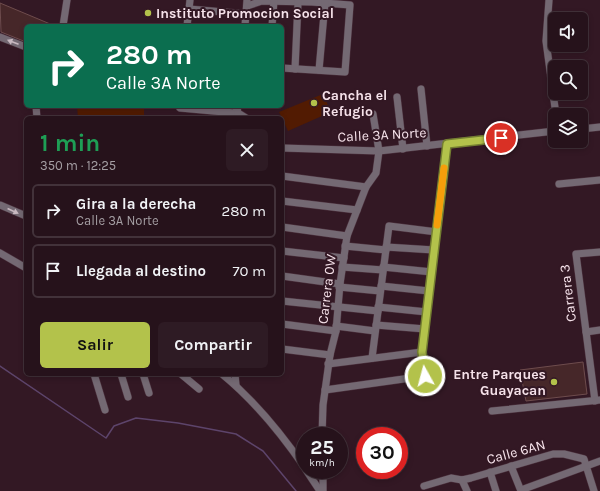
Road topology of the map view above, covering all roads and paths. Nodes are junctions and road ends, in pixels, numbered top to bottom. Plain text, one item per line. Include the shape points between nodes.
1 (67, 0) edge
2 (190, 0) edge
3 (549, 0) edge
4 (274, 1) junction
5 (298, 2) junction
6 (247, 3) edge
7 (325, 3) junction
8 (189, 9) junction
9 (246, 14) junction
10 (63, 24) edge
11 (188, 24) edge
12 (245, 24) edge
13 (272, 24) edge
14 (0, 37) edge
15 (24, 46) edge
16 (284, 68) edge
17 (295, 69) junction
18 (319, 70) junction
19 (421, 89) dead end
20 (397, 97) dead end
21 (180, 108) edge
22 (237, 108) edge
23 (555, 108) edge
24 (373, 114) dead end
25 (600, 127) edge
26 (588, 128) edge
27 (548, 132) edge
28 (447, 144) junction
29 (427, 146) junction
30 (284, 148) edge
31 (403, 149) junction
32 (378, 151) junction
33 (284, 176) edge
34 (600, 180) edge
35 (559, 184) dead end
36 (366, 187) junction
37 (284, 201) edge
38 (0, 205) edge
39 (357, 210) junction
40 (24, 215) edge
41 (284, 227) edge
42 (437, 232) junction
43 (347, 236) junction
44 (345, 246) junction
45 (386, 248) junction
46 (434, 250) junction
47 (284, 252) edge
48 (600, 252) edge
49 (0, 253) edge
50 (344, 258) junction
51 (342, 266) junction
52 (24, 267) edge
53 (383, 269) junction
54 (432, 272) junction
55 (284, 276) edge
56 (340, 286) junction
57 (381, 289) junction
58 (429, 291) junction
59 (284, 301) edge
60 (338, 307) junction
61 (378, 309) junction
62 (427, 312) junction
63 (284, 324) edge
64 (336, 328) junction
65 (375, 328) junction
66 (425, 329) junction
67 (600, 330) edge
68 (586, 332) junction
69 (284, 349) edge
70 (422, 352) junction
71 (330, 355) junction
72 (372, 358) junction
73 (328, 364) junction
74 (95, 376) edge
75 (122, 376) edge
76 (144, 376) edge
77 (183, 376) edge
78 (225, 376) edge
79 (235, 376) edge
80 (236, 385) junction
81 (199, 389) dead end
82 (325, 390) junction
83 (149, 393) dead end
84 (128, 397) dead end
85 (598, 401) edge
86 (104, 410) dead end
87 (492, 411) dead end
88 (322, 427) edge
89 (296, 455) edge
90 (600, 461) edge
91 (511, 466) junction
92 (586, 466) junction
93 (490, 472) junction
94 (313, 479) edge
95 (323, 479) edge
96 (462, 480) junction
97 (424, 486) dead end
98 (322, 491) edge
99 (467, 491) edge
100 (496, 491) edge
101 (521, 491) edge
102 (594, 491) edge

1 - 10 street
2 - 8 street
3 - 23 street via 546,42
4 - 5 street
4 - 6 street
4 - 13 street
5 - 7 street
5 - 17 street
6 - 9 street
7 - 18 street
7 - 18 street via 350,6 345,72
8 - 9 street
8 - 11 street
9 - 12 street
15 -> 14 street
16 - 17 street
17 - 18 street
19 - 29 street
20 - 31 street
21 - 22 street via 235,113
24 - 32 street, Carrera 0W
25 - 26 street
27 - 28 street, Calle 3A Norte
28 - 29 street, Calle 3A Norte
28 - 42 street
29 - 31 street, Calle 3A Norte
30 - 32 street, Calle 3A Norte
31 - 32 street, Calle 3A Norte
32 - 36 street, Carrera 0W via 376,173
33 - 36 street
34 - 35 street
36 - 39 street, Carrera 0W
37 - 39 street
38 -> 40 street
39 - 43 street, Carrera 0W
41 - 43 street
42 - 45 street via 389,226
42 - 46 street
43 - 44 street, Carrera 0W
44 - 45 street
44 - 50 street, Carrera 0W
45 - 46 street
45 - 53 street
46 - 54 street
47 - 50 street
48 - 68 street, Carrera 3 via 576,254
49 - 52 street
50 - 51 street, Carrera 0W
51 - 53 street
51 - 56 street, Carrera 0W
53 - 54 street
53 - 57 street
54 - 58 street
55 - 56 street
56 - 57 street
56 - 60 street, Carrera 0W
57 - 58 street
57 - 61 street
58 - 62 street
59 - 60 street
60 - 61 street
60 - 64 street, Carrera 0W
61 - 62 street
61 - 65 street
62 - 66 street
63 - 64 street
64 - 65 street
64 - 71 street, Carrera 0W
65 - 66 street
65 - 72 street
66 - 70 street
67 - 68 street
68 - 85 street, Carrera 3
69 - 71 street
70 - 72 street
70 - 82 street via 425,376
71 - 73 street, Carrera 0W
72 - 73 street
73 - 82 street, Carrera 0W
74 - 86 street
75 - 84 street
76 - 83 street
77 - 81 street
78 - 80 street
79 - 80 street
80 - 89 street via 273,423
82 - 88 street, Carrera 0W
85 - 87 street
90 - 92 street
91 - 92 street, Calle 6AN via 553,454 564,454 584,460
91 - 93 street, Calle 6AN
91 - 101 street
92 - 101 street
92 - 102 street
93 - 96 street, Calle 6AN
93 - 100 street
94 - 98 street
95 - 98 street
96 - 97 street, Calle 6AN via 451,478
96 - 99 street

